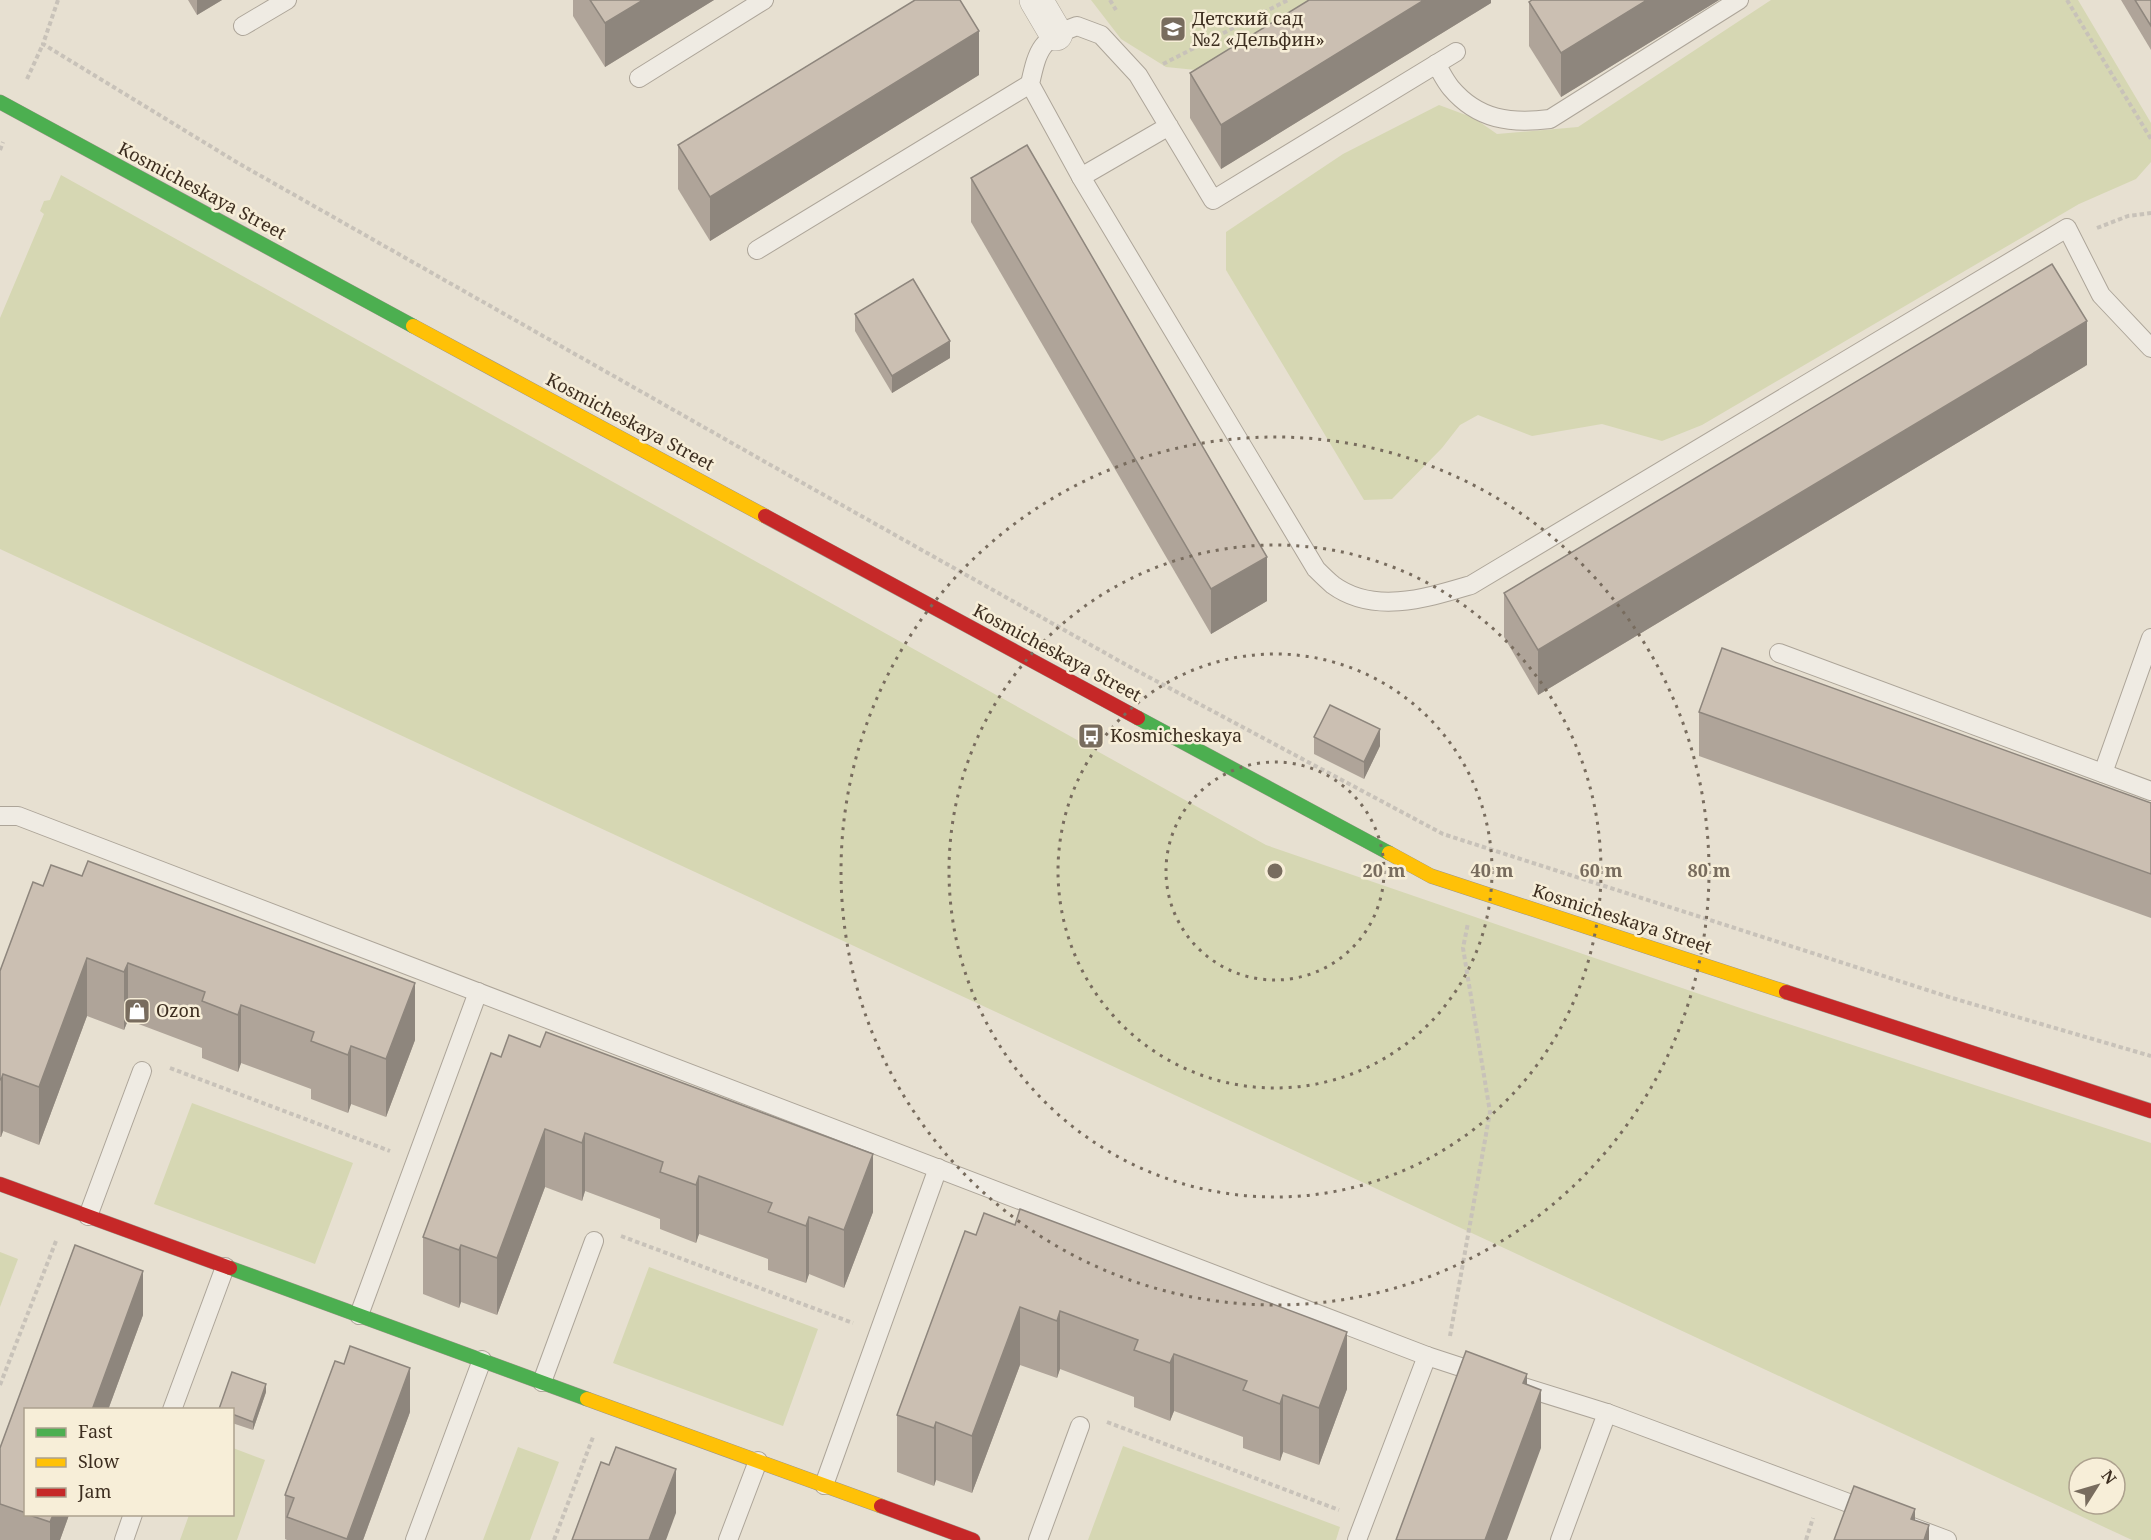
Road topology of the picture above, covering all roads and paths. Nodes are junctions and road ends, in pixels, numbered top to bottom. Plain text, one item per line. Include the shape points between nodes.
1 (58, 0) edge
2 (287, 0) edge
3 (764, 0) edge
4 (1036, 0) edge
5 (1288, 0) edge
6 (1739, 0) edge
7 (2067, 0) edge
8 (243, 26) dead end
9 (1056, 34) junction
10 (1456, 52) dead end
11 (1162, 64) dead end
12 (1436, 64) junction
13 (639, 78) dead end
14 (1030, 84) junction
15 (0, 102) edge
16 (1169, 126) junction
17 (2151, 139) edge
18 (1081, 177) junction
19 (2151, 213) edge
20 (2071, 237) junction
21 (757, 250) dead end
22 (2151, 348) edge
23 (2151, 638) edge
24 (1779, 653) dead end
25 (2103, 773) junction
26 (2151, 791) edge
27 (0, 816) edge
28 (1474, 890) junction
29 (478, 992) junction
30 (2151, 1056) edge
31 (142, 1071) joint
32 (2151, 1111) edge
33 (416, 1160) junction
34 (938, 1168) junction
35 (0, 1184) edge
36 (68, 1209) junction
37 (88, 1216) junction
38 (594, 1241) joint
39 (225, 1267) junction
40 (359, 1315) junction
41 (879, 1332) junction
42 (1427, 1356) junction
43 (482, 1360) junction
44 (1445, 1363) junction
45 (542, 1382) junction
46 (0, 1385) edge
47 (604, 1405) junction
48 (173, 1408) edge
49 (1607, 1413) junction
50 (1080, 1426) joint
51 (758, 1461) junction
52 (824, 1485) junction
53 (133, 1516) edge
54 (1364, 1521) junction
55 (124, 1540) edge
56 (416, 1540) edge
57 (554, 1540) edge
58 (728, 1540) edge
59 (973, 1540) edge
60 (1038, 1540) edge
61 (1357, 1540) edge
62 (1560, 1540) edge
63 (1947, 1540) edge

1 - 30 path via 43,44 237,163 1130,667 1443,834 1953,998
2 - 8 lane
3 - 13 lane
4 - 9 street
5 - 11 path
6 - 12 lane via 1550,118 1528,122 1489,117 1451,88
7 - 17 path
9 - 14 lane via 1037,53
9 - 16 lane via 1077,26 1101,35 1138,75
10 - 12 lane
12 - 16 lane via 1213,200
14 - 18 lane
14 - 21 lane
15 - 28 street, Kosmicheskaya Street via 1431,876
16 - 18 lane
18 - 20 lane via 1316,569 1333,585 1358,597 1395,603 1471,585 2067,228
19 - 20 path via 2128,216
20 - 22 lane via 2100,294
23 - 25 lane
24 - 25 lane
25 - 26 lane
27 - 29 lane via 18,816
28 - 32 street, Kosmicheskaya Street
28 - 44 path via 1463,948 1490,1112
29 - 33 lane
29 - 34 lane
31 - 33 path via 149,1064 159,1064
31 - 37 lane
33 - 40 lane
34 - 41 lane
34 - 42 lane
35 - 36 street
36 - 37 street
36 - 46 path
37 - 39 street
38 - 41 path via 602,1233 612,1233
38 - 45 lane
39 - 40 street
39 - 48 lane
40 - 43 street
41 - 52 lane
42 - 44 lane
42 - 54 lane
43 - 45 street
43 - 56 lane
44 - 49 lane
45 - 47 street
47 - 51 street
47 - 57 path
49 - 62 lane
49 - 63 lane
50 - 54 path via 1086,1418 1094,1418
50 - 60 lane
51 - 52 street
51 - 58 lane
52 - 59 street
53 - 55 lane
54 - 61 lane

